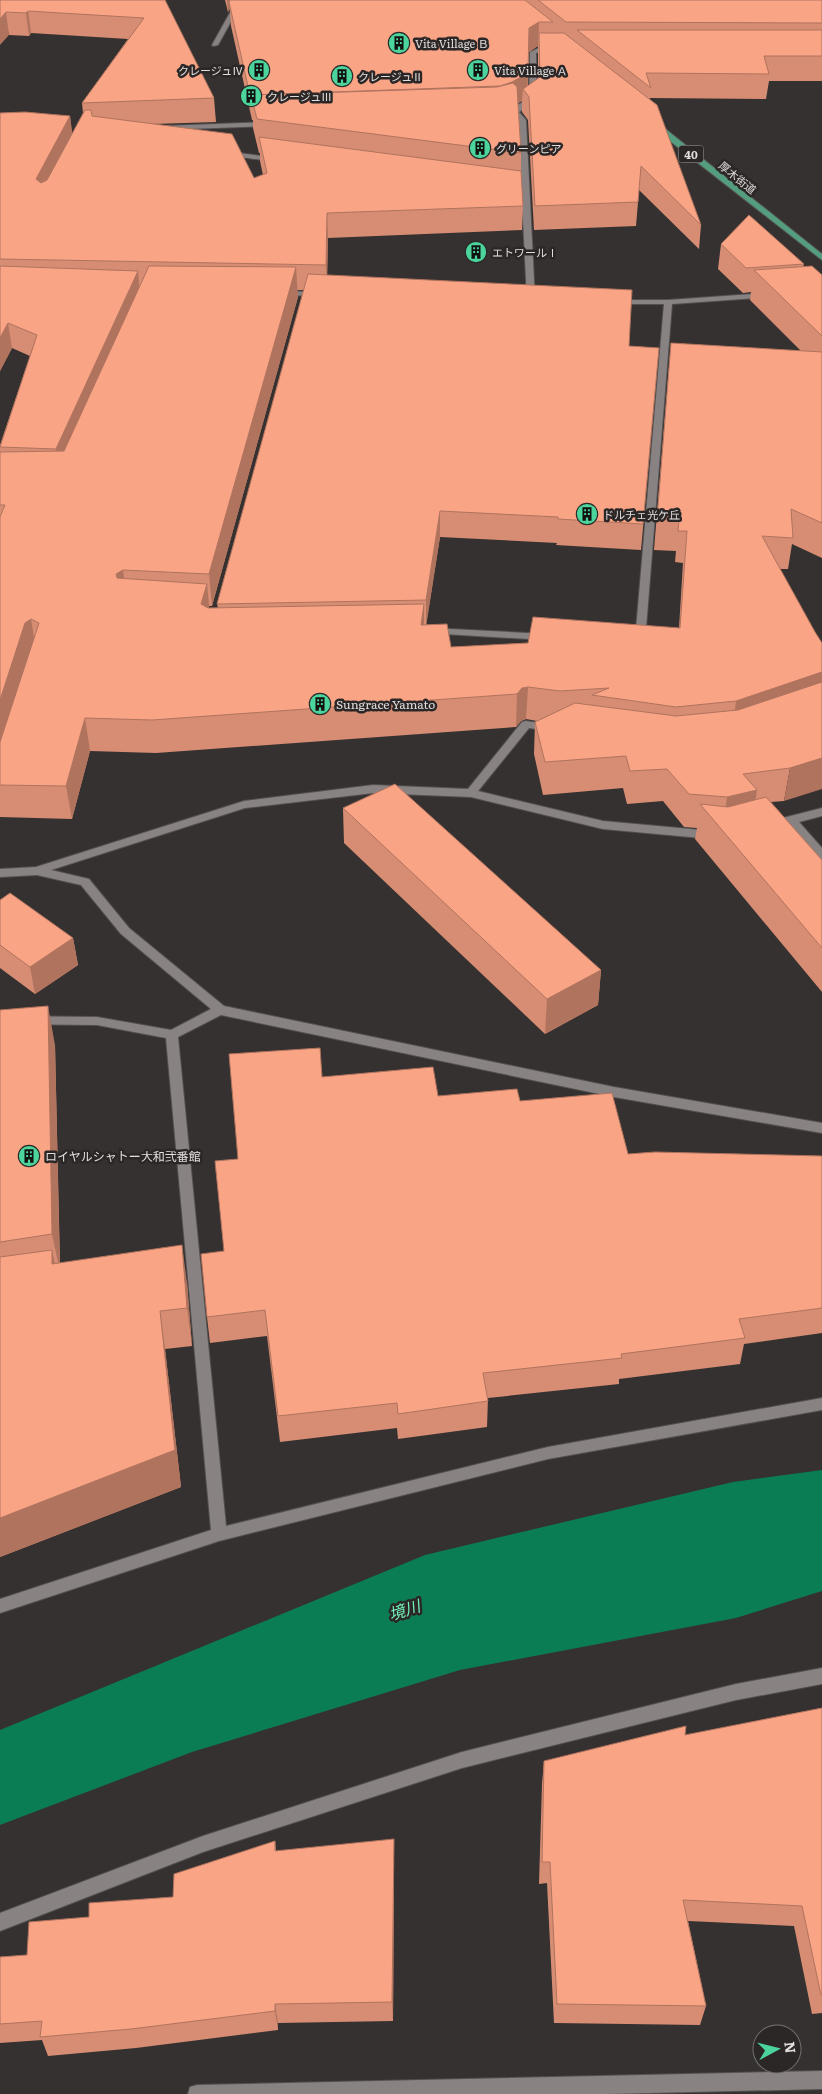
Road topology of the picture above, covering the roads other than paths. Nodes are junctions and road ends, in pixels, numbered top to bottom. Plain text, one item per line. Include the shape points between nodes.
1 (240, 0) edge
2 (552, 43) edge
3 (215, 45) dead end
4 (560, 49) joint
5 (516, 111) junction
6 (496, 116) edge
7 (645, 117) edge
8 (277, 124) edge
9 (157, 128) edge
10 (220, 152) edge
11 (288, 161) edge
12 (514, 190) edge
13 (524, 192) junction
14 (822, 258) edge
15 (266, 293) edge
16 (325, 294) edge
17 (780, 294) edge
18 (521, 300) edge
19 (531, 300) junction
20 (541, 300) edge
21 (609, 301) edge
22 (668, 302) junction
23 (419, 632) edge
24 (554, 637) edge
25 (630, 642) edge
26 (565, 729) edge
27 (471, 793) junction
28 (822, 812) edge
29 (791, 820) junction
30 (757, 828) edge
31 (722, 836) edge
32 (822, 855) edge
33 (36, 871) junction
34 (0, 873) edge
35 (220, 1010) junction
36 (0, 1020) edge
37 (172, 1034) junction
38 (822, 1128) edge
39 (822, 1404) edge
40 (219, 1534) junction
41 (0, 1606) edge
42 (822, 1676) edge
43 (0, 1922) edge
44 (822, 2080) edge
45 (197, 2094) edge

1 - 3 street
2 - 4 main road
4 - 5 street via 533,52 533,100
5 - 6 street
5 - 13 street via 522,120
7 - 14 main road, 厚木街道 / 40
8 - 9 street
10 - 11 street
12 - 13 street
13 - 19 street
15 - 16 street via 304,298
17 - 22 street
18 - 19 street
19 - 20 street
21 - 22 street
22 - 25 street via 640,642
23 - 24 street
26 - 27 street via 526,724
27 - 31 street via 603,825
27 - 33 street via 373,789 244,805
28 - 29 street
29 - 30 street
29 - 32 street
33 - 34 street
33 - 35 street via 85,882 125,931
35 - 37 street
35 - 38 street via 614,1092
36 - 37 street via 97,1021
37 - 40 street via 188,1260
39 - 40 street via 548,1453
40 - 41 street
42 - 43 street via 736,1692 462,1760 203,1844
44 - 45 street

